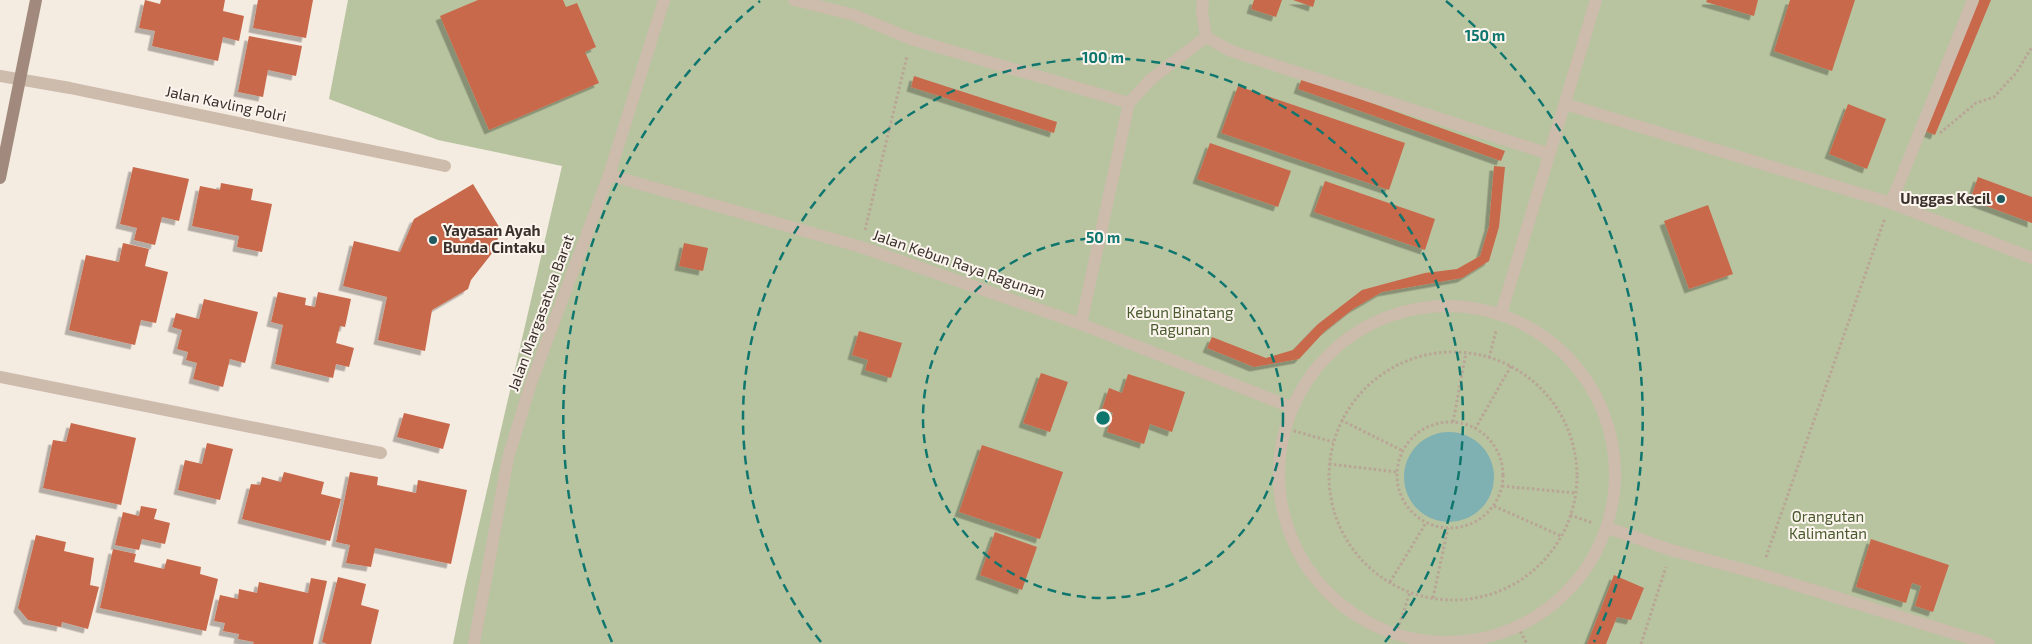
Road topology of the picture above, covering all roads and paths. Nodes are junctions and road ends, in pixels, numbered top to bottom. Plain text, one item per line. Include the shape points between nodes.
1 (36, 0) edge
2 (664, 0) edge
3 (794, 0) edge
4 (1203, 0) edge
5 (1596, 0) edge
6 (1973, 0) edge
7 (1206, 37) junction
8 (911, 39) junction
9 (2032, 47) edge
10 (0, 76) edge
11 (20, 80) junction
12 (1129, 104) junction
13 (1565, 104) junction
14 (1912, 152) junction
15 (1549, 154) junction
16 (445, 166) dead end
17 (609, 175) junction
18 (0, 178) edge
19 (1890, 203) junction
20 (860, 247) junction
21 (2032, 258) edge
22 (1501, 314) junction
23 (1081, 324) junction
24 (1466, 353) junction
25 (1489, 358) junction
26 (1511, 366) junction
27 (0, 377) edge
28 (1291, 407) junction
29 (1341, 420) junction
30 (1453, 422) junction
31 (1284, 428) junction
32 (1475, 429) junction
33 (1333, 442) junction
34 (1403, 451) junction
35 (381, 454) dead end
36 (1329, 464) junction
37 (1397, 472) junction
38 (1502, 486) junction
39 (1576, 492) junction
40 (1494, 506) junction
41 (1426, 522) junction
42 (1448, 528) junction
43 (1608, 528) junction
44 (1561, 536) junction
45 (1671, 550) junction
46 (1760, 574) junction
47 (1390, 582) junction
48 (1410, 592) junction
49 (1433, 598) junction
50 (1518, 627) junction
51 (1394, 639) edge
52 (474, 644) edge
53 (1527, 644) edge
54 (1641, 644) edge
55 (1989, 644) edge

1 - 11 main road
2 - 17 street, Jalan Margasatwa Barat
3 - 8 street via 854,15
4 - 7 street
5 - 13 street
6 - 14 street
7 - 12 street via 1150,80
7 - 15 street via 1231,51
8 - 12 street
8 - 20 path
9 - 14 path via 2016,73 1994,97 1976,103
10 - 11 street, Jalan Kavling Polri
11 - 16 street, Jalan Kavling Polri
11 - 18 main road
12 - 23 street
13 - 15 street
13 - 19 street
14 - 19 street
15 - 22 street
17 - 20 street, Jalan Kebun Raya Ragunan
17 - 52 street, Jalan Margasatwa Barat via 531,383 508,458
19 - 21 street
19 - 46 path
20 - 23 street, Jalan Kebun Raya Ragunan
22 - 25 path
22 - 28 street via 1460,306 1418,308 1378,320 1342,341 1312,371
22 - 43 street via 1540,333 1574,362 1599,399 1614,450 1616,485
23 - 28 street, Jalan Kebun Raya Ragunan
24 - 25 path
24 - 29 path via 1432,354 1398,364 1369,384
24 - 30 path
25 - 26 path
26 - 32 path
26 - 39 path via 1547,395 1563,419 1576,458
27 - 35 street
28 - 31 street
29 - 33 path
29 - 34 path
30 - 32 path
30 - 34 path via 1424,430
31 - 33 path
31 - 51 street via 1278,479 1282,513 1298,553 1323,588 1356,616
32 - 38 path via 1496,449 1502,463
33 - 36 path
34 - 37 path
36 - 37 path
36 - 47 path via 1331,499 1342,532 1362,560
37 - 41 path via 1404,501
38 - 39 path
38 - 40 path
39 - 44 path
40 - 42 path via 1470,524
40 - 44 path
41 - 42 path
41 - 47 path
42 - 49 path
43 - 45 street
43 - 50 street via 1587,569 1556,603
44 - 49 path via 1540,564 1512,584 1479,596
45 - 46 street
45 - 54 path
46 - 55 street
47 - 48 path
48 - 49 path
48 - 51 path
50 - 51 street via 1478,639 1436,642
50 - 53 path

